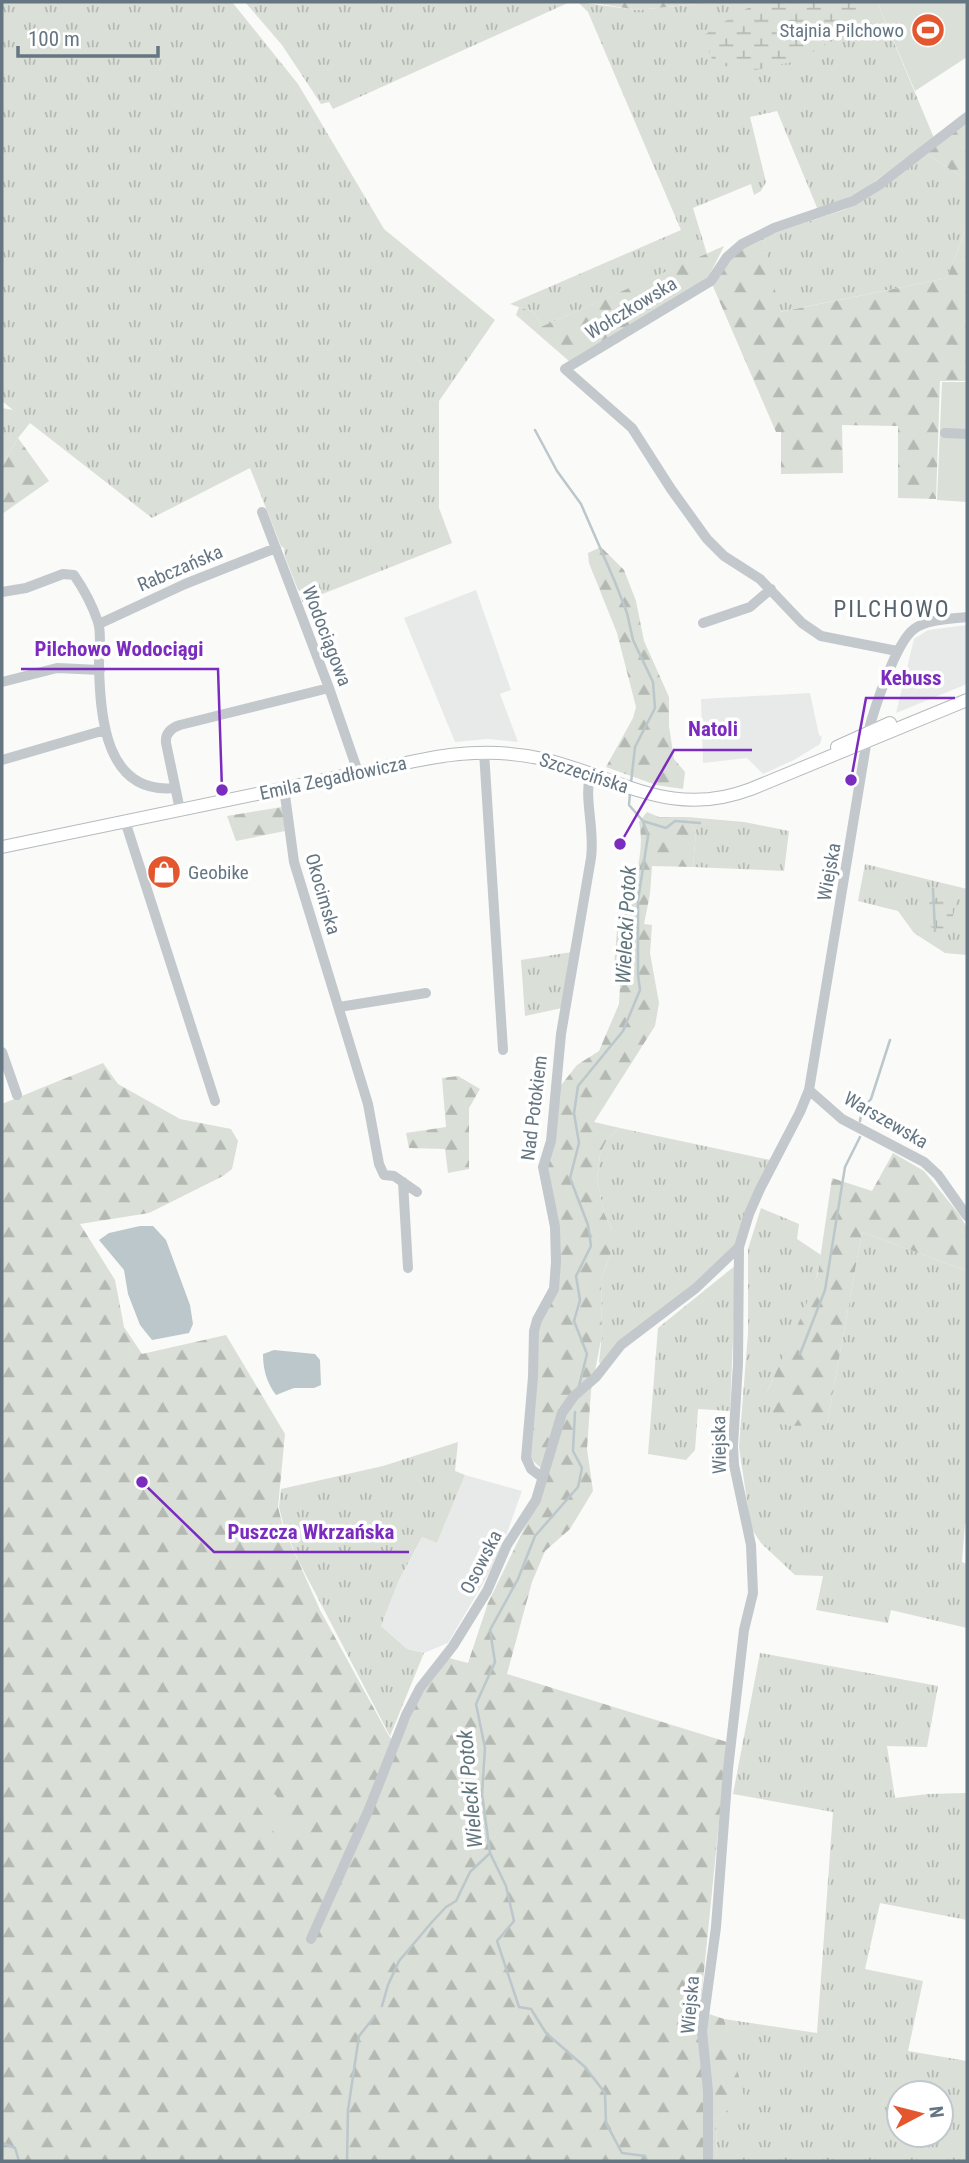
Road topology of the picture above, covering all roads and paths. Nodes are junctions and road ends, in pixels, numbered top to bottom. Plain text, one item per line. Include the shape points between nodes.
1 (967, 117) edge
2 (945, 433) dead end
3 (967, 434) edge
4 (262, 512) dead end
5 (276, 548) junction
6 (771, 589) junction
7 (2, 592) edge
8 (967, 617) edge
9 (703, 623) dead end
10 (99, 624) junction
11 (897, 651) junction
12 (100, 670) junction
13 (2, 682) edge
14 (328, 688) junction
15 (967, 691) edge
16 (967, 700) edge
17 (105, 730) junction
18 (867, 738) junction
19 (484, 752) junction
20 (459, 754) joint
21 (2, 760) edge
22 (358, 772) junction
23 (590, 774) junction
24 (175, 788) junction
25 (284, 788) junction
26 (180, 810) junction
27 (125, 821) junction
28 (2, 847) edge
29 (426, 993) dead end
30 (339, 1007) junction
31 (503, 1050) dead end
32 (2, 1052) edge
33 (810, 1090) junction
34 (17, 1095) dead end
35 (215, 1101) dead end
36 (403, 1182) junction
37 (417, 1192) dead end
38 (967, 1194) edge
39 (956, 1199) junction
40 (967, 1216) edge
41 (739, 1247) junction
42 (408, 1268) dead end
43 (543, 1478) junction
44 (312, 1940) dead end
45 (708, 2161) edge

1 - 6 street, Wołczkowska via 853,201 742,243 711,281 565,369 632,428 707,539
2 - 3 street
4 - 5 street, Wodociągowa
5 - 10 street, Rabczańska
5 - 14 street, Wodociągowa
6 - 9 street via 750,607
6 - 11 street, Wołczkowska via 802,623 821,636
7 - 10 street via 71,573
8 - 11 street via 918,626
10 - 12 street
11 - 18 street, Wiejska
12 - 13 street via 57,668
12 - 17 street
14 - 22 street, Wodociągowa
14 - 24 street via 173,727 165,738
15 - 18 main road, Szczecińska
16 - 18 main road, Szczecińska
17 - 21 street
17 - 24 street via 117,758 134,780 154,788
18 - 23 main road, Szczecińska via 743,793 718,799 684,801 648,794
18 - 33 street, Wiejska
19 - 20 main road, Szczecińska
19 - 23 main road, Szczecińska via 525,755
19 - 31 street
20 - 22 main road, Emila Zegadłowicza
22 - 25 main road, Emila Zegadłowicza
23 - 43 street, Nad Potokiem via 592,858 561,1034 551,1141 543,1167 555,1227 556,1262 554,1289 534,1331 526,1458 530,1469
24 - 26 street
25 - 26 main road, Emila Zegadłowicza
25 - 30 street, Okocimska via 294,862
26 - 27 main road, Emila Zegadłowicza
27 - 28 main road, Emila Zegadłowicza
27 - 35 street
29 - 30 street
30 - 36 street, Okocimska via 369,1106 379,1164 384,1175
32 - 34 street
33 - 39 street, Warszewska via 842,1119 924,1162
33 - 41 street, Wiejska via 755,1201
36 - 37 street, Okocimska
36 - 42 street
38 - 39 street
39 - 40 street, Warszewska
41 - 43 street, Osowska via 696,1288 621,1345 574,1396 562,1413
41 - 45 street, Wiejska via 733,1446 751,1545 753,1593 744,1630 702,2031
43 - 44 street, Osowska via 487,1591 420,1688

